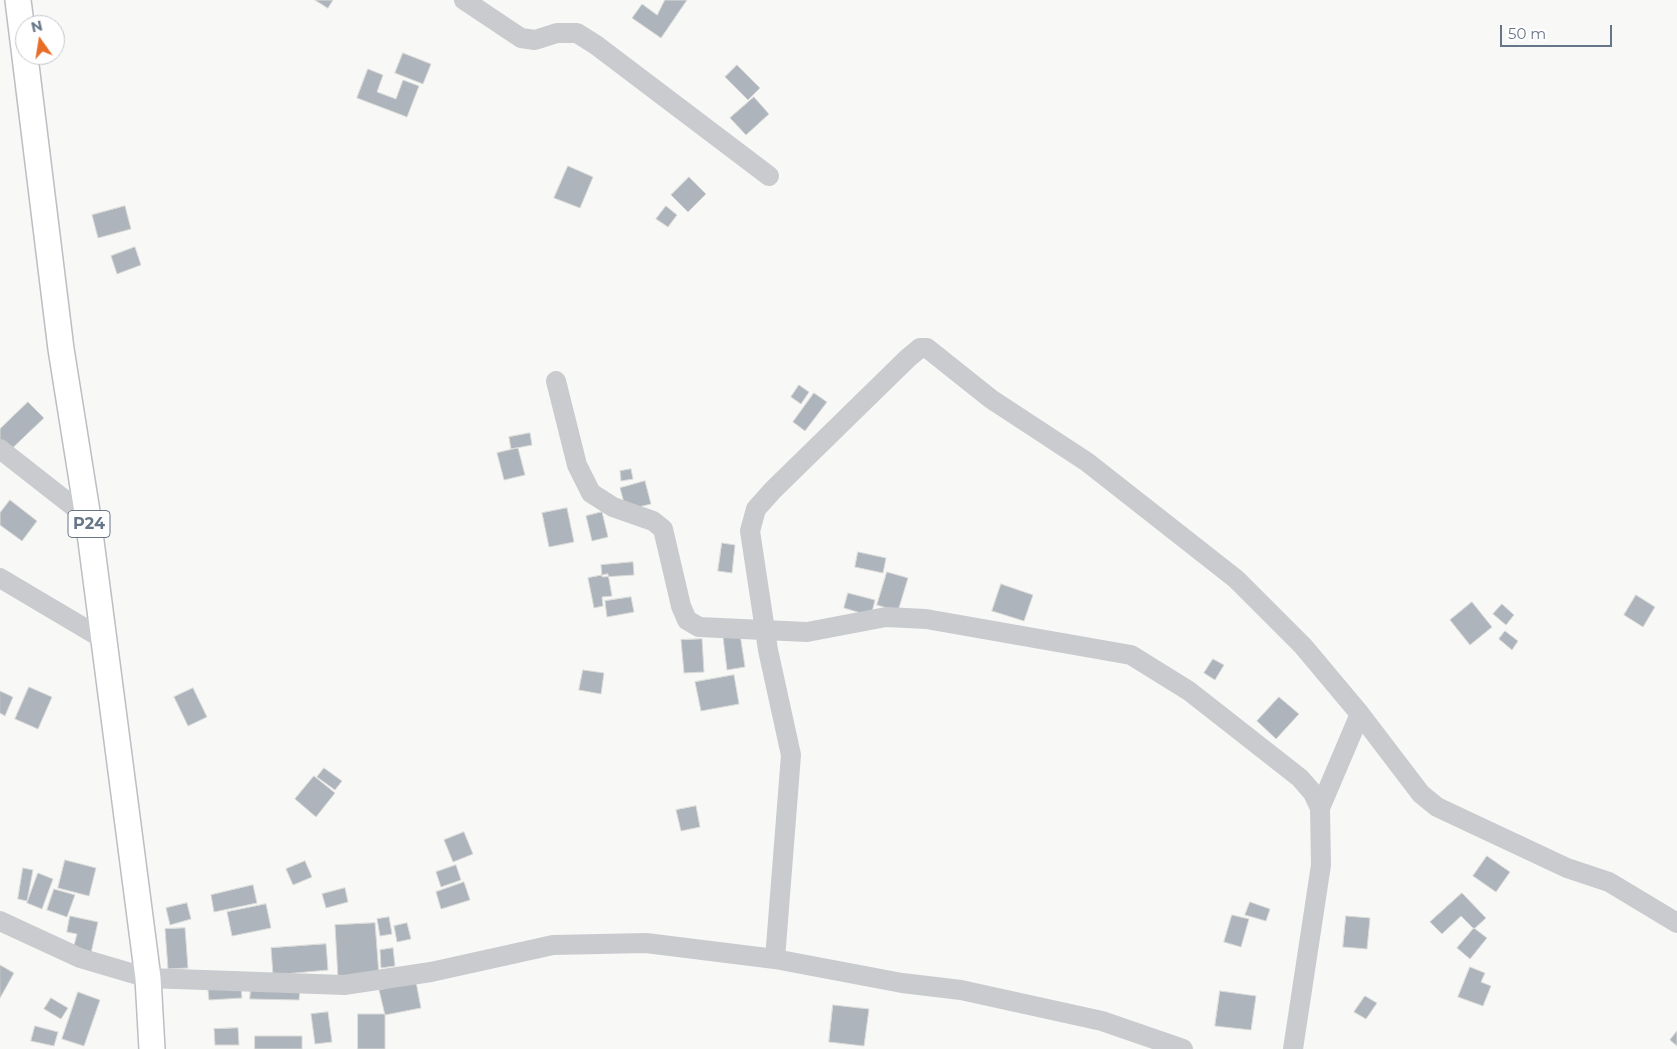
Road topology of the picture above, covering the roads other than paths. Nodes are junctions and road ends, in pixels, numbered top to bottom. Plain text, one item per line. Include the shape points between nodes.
1 (18, 0) edge
2 (464, 0) edge
3 (769, 176) dead end
4 (556, 381) dead end
5 (0, 449) edge
6 (88, 518) junction
7 (0, 578) edge
8 (766, 631) junction
9 (103, 639) junction
10 (1360, 714) junction
11 (1320, 808) junction
12 (0, 920) edge
13 (1677, 923) edge
14 (775, 959) junction
15 (148, 978) junction
16 (152, 1049) edge
17 (1183, 1049) edge
18 (1293, 1049) edge

1 - 6 main road, P24 via 61,349
2 - 3 street via 521,38 535,40 556,33 577,34
4 - 8 street via 577,465 591,493 613,507 653,521 664,530 687,620 699,627
5 - 6 street
6 - 9 main road, P24
7 - 9 street
8 - 10 street via 750,531 756,509 908,358 920,348 927,348 990,399 1087,462 1236,579 1303,646
8 - 11 street via 818,630 886,617 926,620 1132,655 1189,691 1300,778
8 - 14 street via 791,755
9 - 15 main road, P24
10 - 11 street
10 - 13 street via 1421,794 1437,807 1567,868 1608,882
11 - 18 street via 1321,865
12 - 15 street via 80,958
14 - 15 street via 646,943 601,942 553,945 431,972 344,985
14 - 17 street via 980,994 1102,1021
15 - 16 main road, P24

